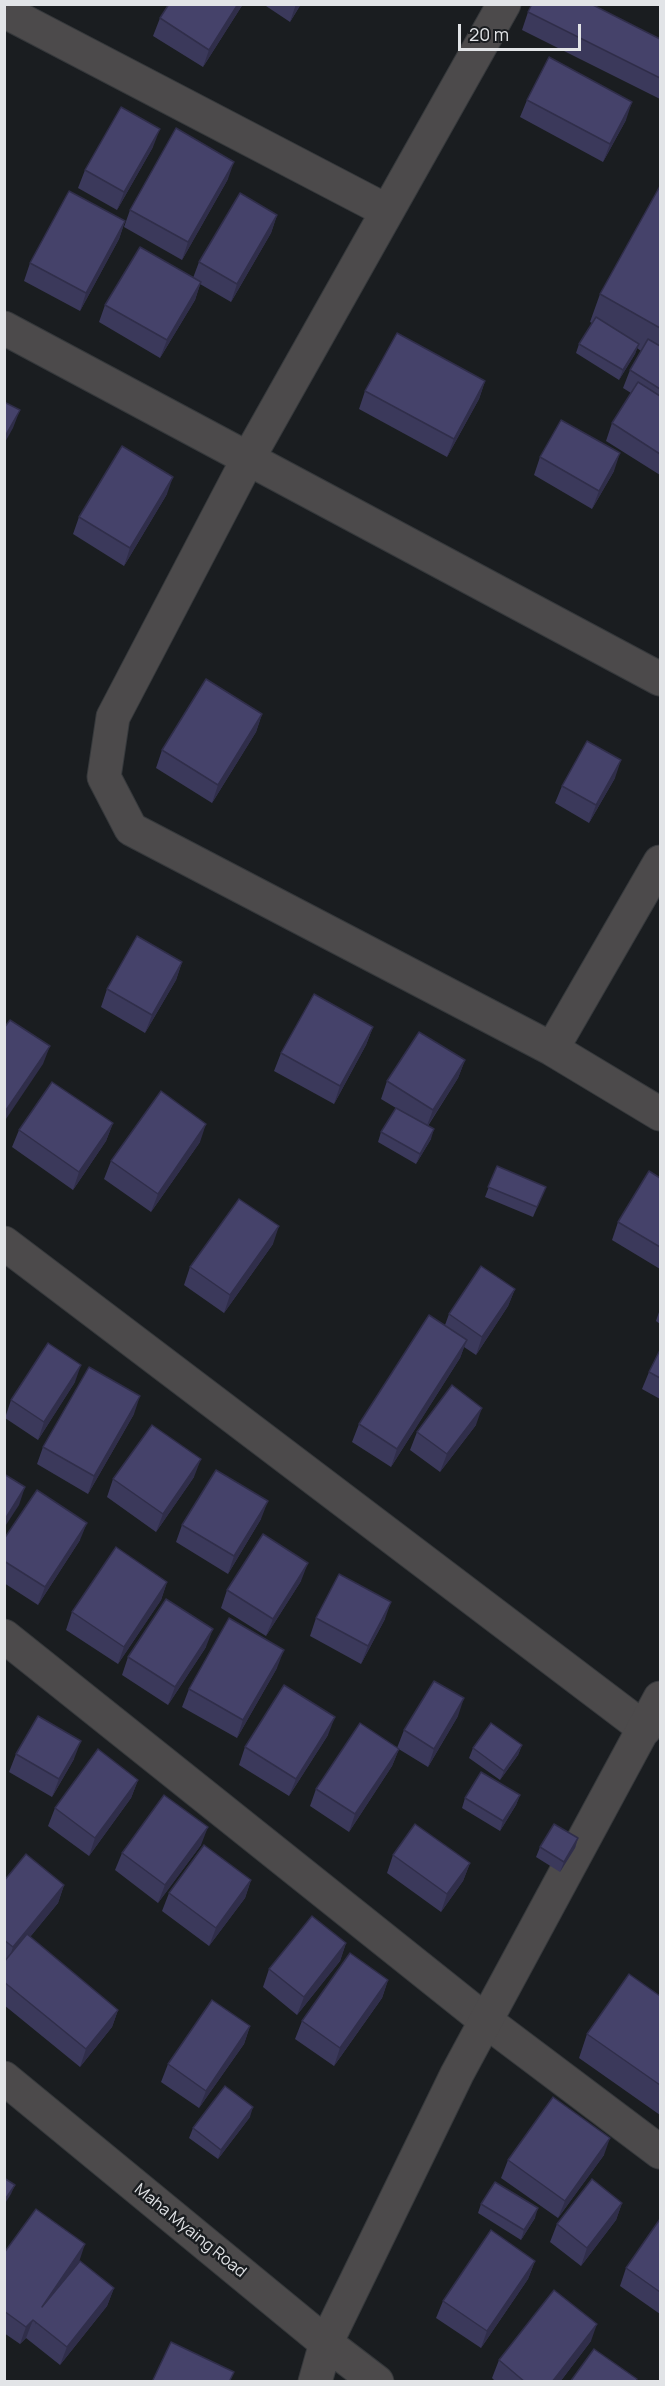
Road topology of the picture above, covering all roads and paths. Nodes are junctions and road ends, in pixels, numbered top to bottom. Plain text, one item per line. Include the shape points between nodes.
1 (504, 4) edge
2 (4, 11) edge
3 (387, 211) junction
4 (4, 328) edge
5 (249, 457) junction
6 (660, 679) edge
7 (660, 862) edge
8 (552, 1049) junction
9 (660, 1114) edge
10 (4, 1243) edge
11 (4, 1636) edge
12 (660, 1698) edge
13 (645, 1729) junction
14 (486, 2020) junction
15 (4, 2078) edge
16 (660, 2152) edge
17 (326, 2343) junction
18 (315, 2382) edge
19 (377, 2382) edge

1 - 3 street
2 - 3 street
3 - 5 street
4 - 5 street
5 - 6 street
5 - 8 street via 113,717 104,777 131,829
7 - 8 street
8 - 9 street
10 - 13 street
11 - 14 street
12 - 13 street
13 - 14 street
14 - 16 street
14 - 17 street
15 - 17 street, Maha Myaing Road
17 - 18 street
17 - 19 street, Maha Myaing Road

